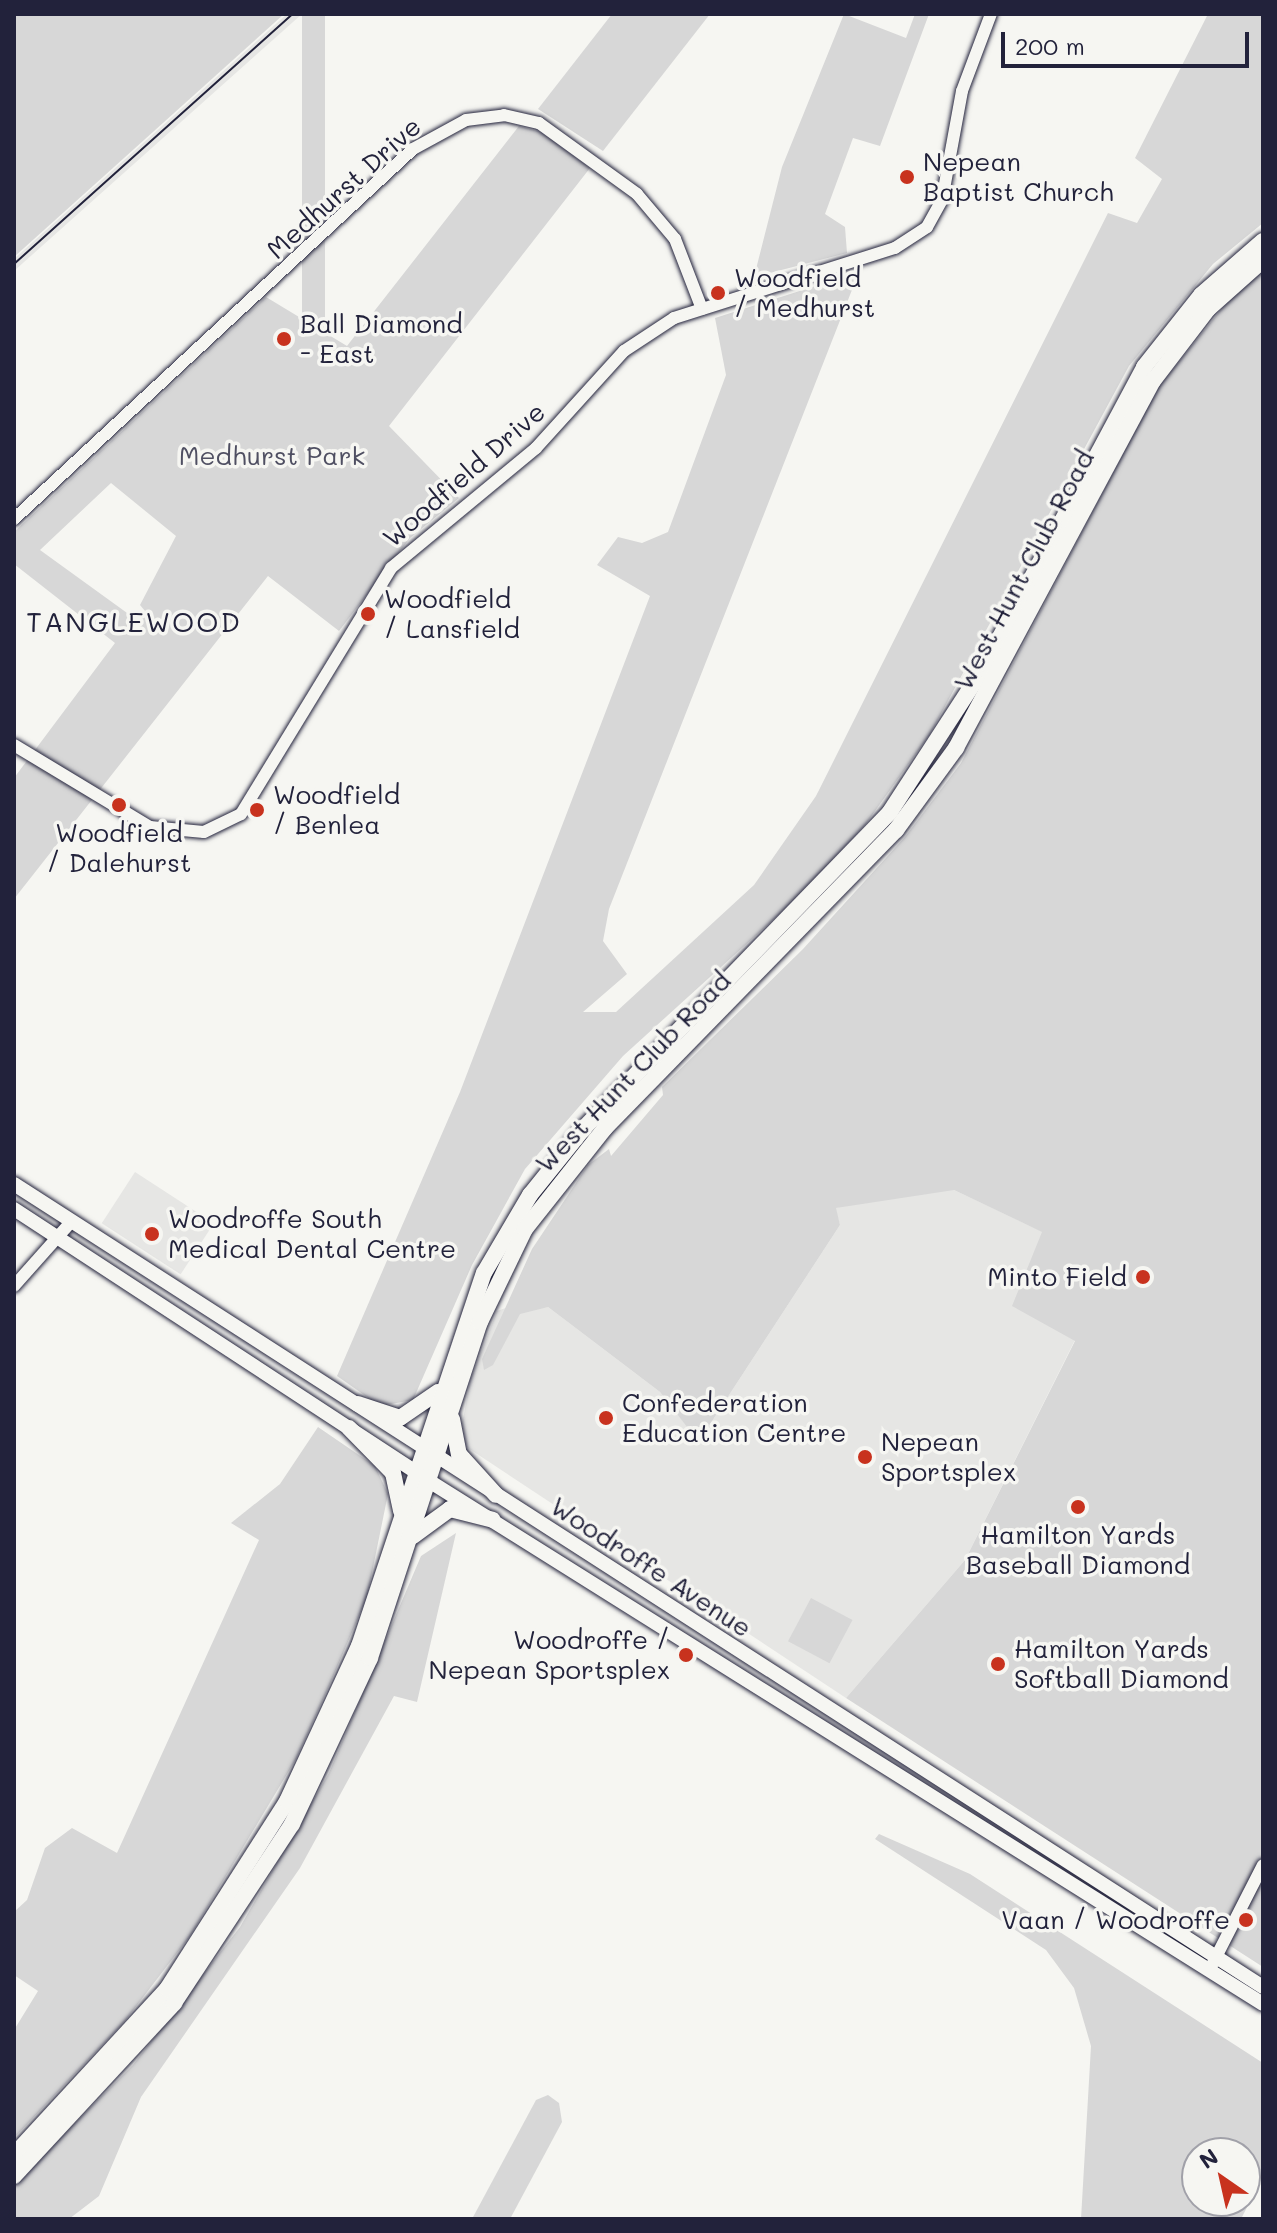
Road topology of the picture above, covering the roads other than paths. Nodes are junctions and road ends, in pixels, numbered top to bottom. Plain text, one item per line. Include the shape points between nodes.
1 (991, 14) edge
2 (1263, 241) edge
3 (1263, 260) edge
4 (702, 309) junction
5 (14, 519) edge
6 (14, 745) edge
7 (14, 1184) edge
8 (14, 1209) edge
9 (71, 1222) junction
10 (58, 1237) junction
11 (158, 1277) junction
12 (14, 1286) edge
13 (146, 1294) junction
14 (442, 1388) junction
15 (358, 1404) junction
16 (451, 1414) junction
17 (349, 1428) junction
18 (430, 1451) junction
19 (415, 1471) junction
20 (429, 1481) junction
21 (496, 1495) junction
22 (401, 1515) junction
23 (493, 1520) junction
24 (409, 1540) junction
25 (647, 1593) junction
26 (638, 1608) junction
27 (1263, 1865) edge
28 (1213, 1963) junction
29 (1263, 1987) edge
30 (1263, 2004) edge
31 (14, 2155) edge
32 (14, 2176) edge

1 - 4 street, Woodfield Drive via 962,91 942,200 927,227 895,248
2 - 14 main road, West Hunt Club Road via 1201,295 1144,367 983,669 890,812 584,1128 530,1195 484,1273
3 - 16 main road, West Hunt Club Road via 1208,309 1153,381 956,748 896,830 547,1197 493,1291
4 - 5 street, Medhurst Drive via 675,239 637,194 539,123 504,115 466,120 413,149
4 - 6 street, Woodfield Drive via 624,351 536,448 391,568 252,804 220,828 172,832 130,819
7 - 9 main road, Woodroffe Avenue
8 - 10 main road, Woodroffe Avenue
9 - 10 street
9 - 11 main road, Woodroffe Avenue
10 - 12 street
10 - 13 main road, Woodroffe Avenue
11 - 13 main road
11 - 15 main road, Woodroffe Avenue
13 - 17 main road, Woodroffe Avenue
14 - 15 main road via 400,1418
14 - 18 main road, West Hunt Club Road
15 - 18 main road, Woodroffe Avenue
16 - 18 main road, West Hunt Club Road
16 - 21 main road via 459,1454
17 - 19 main road, Woodroffe Avenue
17 - 22 main road via 393,1473
18 - 19 main road, West Hunt Club Road
18 - 20 main road, West Hunt Club Road
18 - 21 main road, Woodroffe Avenue
19 - 20 main road, Woodroffe Avenue
19 - 22 main road, West Hunt Club Road
20 - 23 main road, Woodroffe Avenue
20 - 24 main road, West Hunt Club Road
21 - 25 main road, Woodroffe Avenue
22 - 31 main road, West Hunt Club Road via 347,1675 247,1871 167,1989
23 - 24 main road via 442,1511
23 - 26 main road, Woodroffe Avenue
24 - 32 main road, West Hunt Club Road via 342,1723 247,1899 140,2044
25 - 26 main road
25 - 28 main road, Woodroffe Avenue
26 - 28 main road, Woodroffe Avenue
27 - 28 street
28 - 29 main road, Woodroffe Avenue
28 - 30 main road, Woodroffe Avenue

